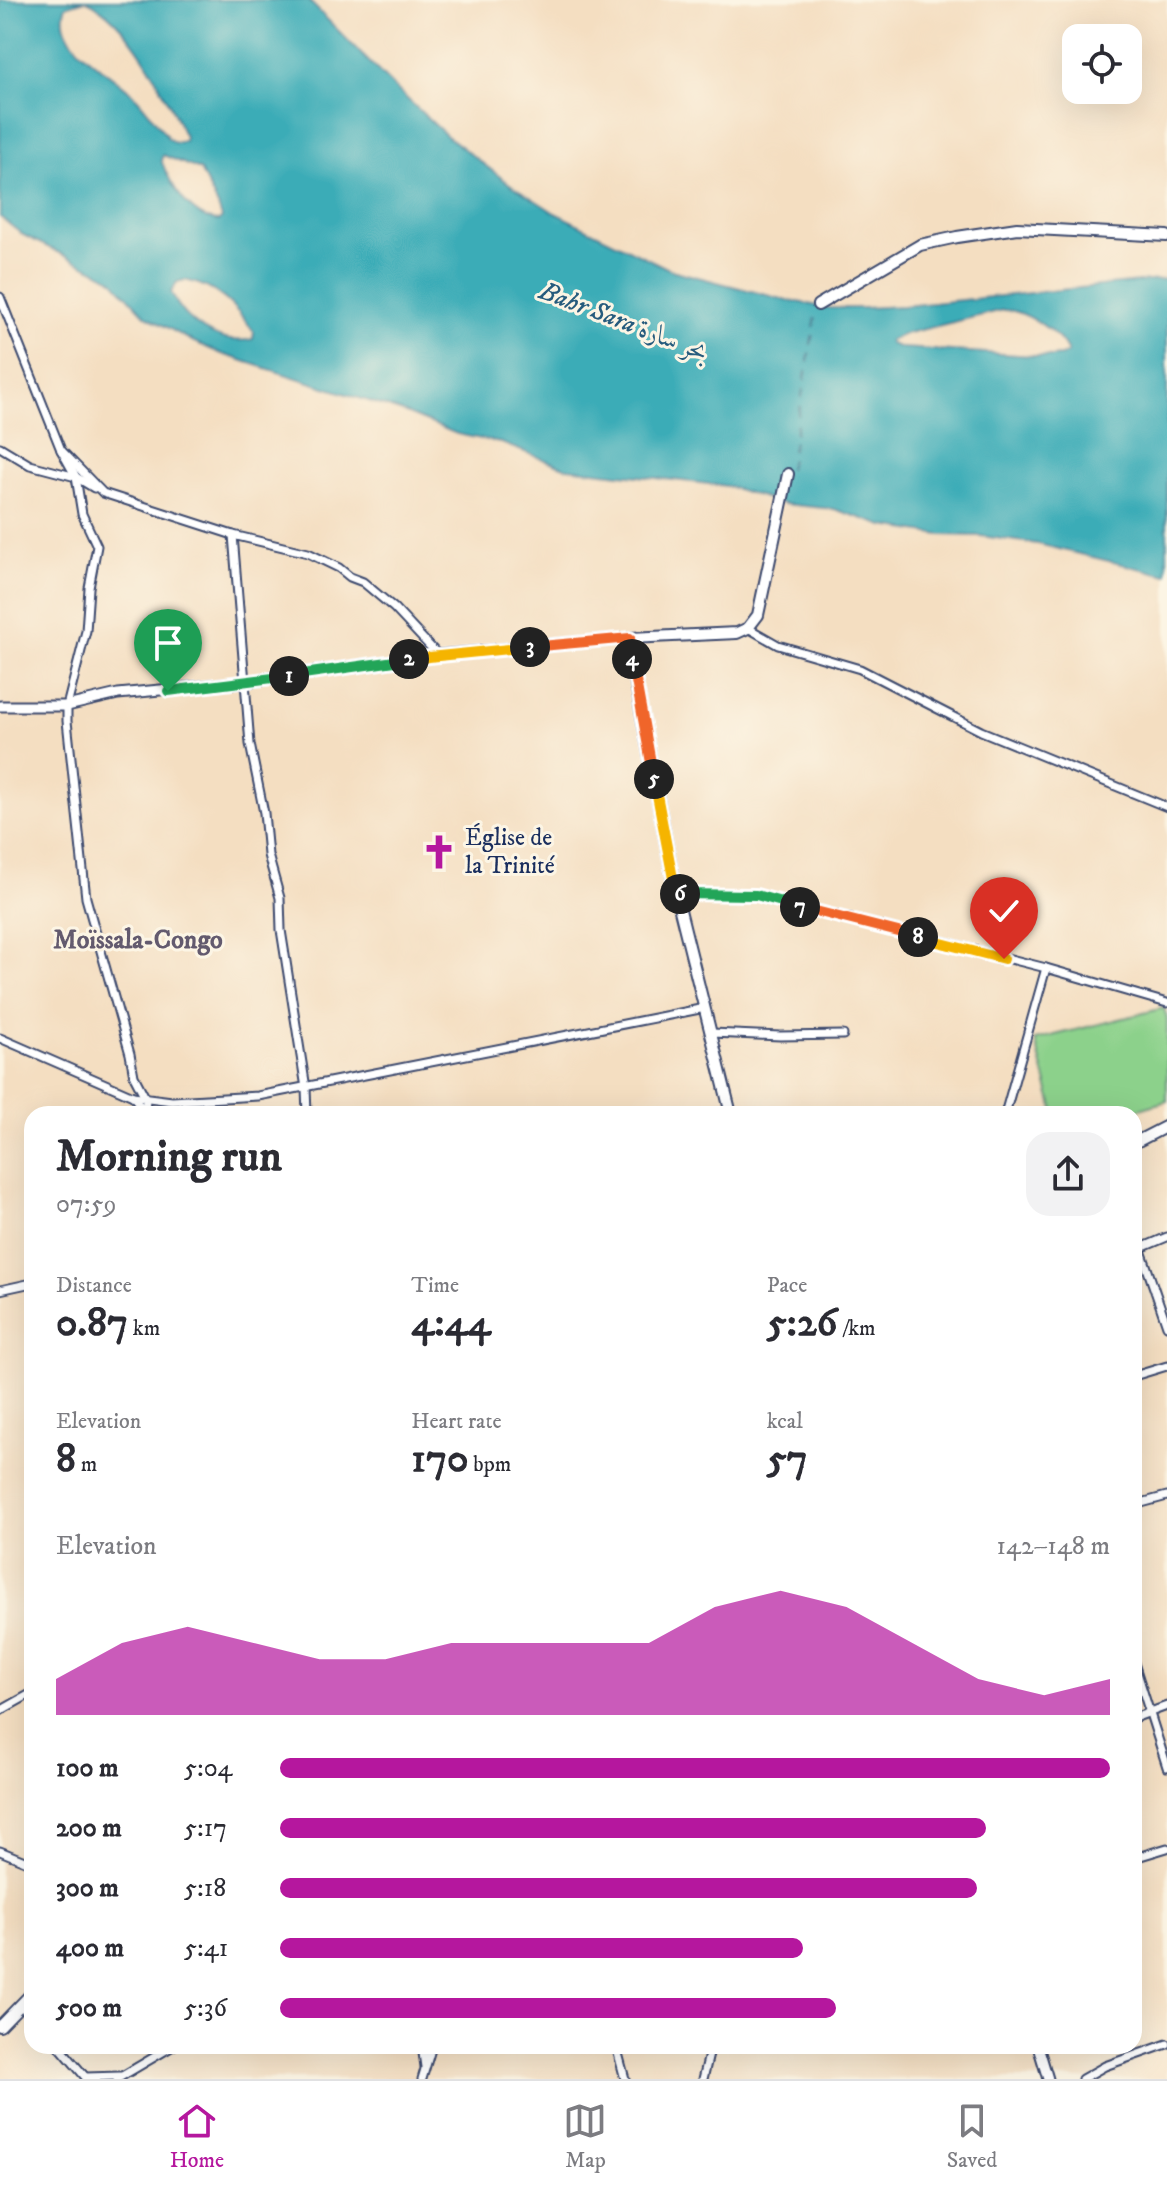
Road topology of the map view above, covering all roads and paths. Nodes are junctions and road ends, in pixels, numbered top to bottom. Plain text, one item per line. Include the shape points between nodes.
1 (1167, 236) edge
2 (0, 297) edge
3 (818, 305) dead end
4 (0, 447) edge
5 (61, 450) junction
6 (788, 474) dead end
7 (76, 477) junction
8 (103, 493) junction
9 (233, 535) junction
10 (748, 628) junction
11 (630, 638) junction
12 (438, 655) junction
13 (244, 682) junction
14 (0, 706) edge
15 (67, 706) junction
16 (1167, 807) edge
17 (676, 894) junction
18 (1046, 968) junction
19 (1167, 1003) edge
20 (705, 1008) junction
21 (712, 1033) junction
22 (843, 1035) dead end
23 (0, 1038) edge
24 (306, 1088) junction
25 (133, 1096) junction
26 (146, 1099) junction
27 (141, 1106) edge
28 (146, 1106) edge
29 (307, 1106) edge
30 (729, 1106) edge
31 (1007, 1106) edge
32 (1167, 1126) edge
33 (1142, 1139) edge
34 (1167, 1237) edge
35 (1142, 1249) edge
36 (1142, 1264) edge
37 (24, 1285) edge
38 (0, 1290) edge
39 (1167, 1326) edge
40 (1167, 1366) edge
41 (1142, 1374) edge
42 (1167, 1496) edge
43 (1142, 1503) edge
44 (1142, 1686) edge
45 (24, 1698) edge
46 (1167, 1706) edge
47 (0, 1711) edge
48 (1151, 1712) junction
49 (1142, 1715) edge
50 (1167, 1767) edge
51 (1167, 1848) edge
52 (0, 1851) edge
53 (1142, 1856) edge
54 (24, 1861) edge
55 (24, 2001) edge
56 (20, 2005) junction
57 (24, 2009) edge
58 (0, 2026) edge
59 (1167, 2044) edge
60 (1142, 2053) edge
61 (66, 2054) edge
62 (160, 2054) edge
63 (423, 2054) edge
64 (430, 2054) edge
65 (618, 2054) edge
66 (709, 2054) edge
67 (1040, 2054) edge
68 (1139, 2054) edge
69 (425, 2069) junction
70 (87, 2078) edge
71 (119, 2078) edge
72 (422, 2079) edge
73 (625, 2079) edge
74 (703, 2079) edge
75 (1048, 2079) edge
76 (1082, 2079) edge

1 - 3 main road via 1017,228 957,237 920,245
2 - 5 street
4 - 7 street via 30,465
5 - 7 street
5 - 8 street
6 - 10 main road via 758,615
7 - 8 street
7 - 15 street via 82,514 97,546 86,631
8 - 9 street
9 - 12 street via 308,553 363,582
9 - 13 street
10 - 11 main road via 723,635
10 - 16 street via 778,645 860,669 981,731
11 - 12 street
11 - 17 main road
12 - 13 street
13 - 15 street via 118,694
13 - 24 street
14 - 15 street
15 - 26 street via 86,898 134,1076
17 - 18 street via 756,895
17 - 20 main road
18 - 19 street
18 - 31 street
20 - 21 main road
20 - 24 street
21 - 22 street
21 - 30 main road
23 - 25 street
24 - 26 street via 208,1100
24 - 29 street
25 - 26 street
25 - 27 street
26 - 28 street
32 - 33 main road
34 - 35 street
36 - 39 street
37 - 38 street
40 - 41 street
42 - 43 street
44 - 48 street
45 - 47 street
46 - 48 street
48 - 49 street
48 - 50 street
51 - 53 street
52 - 54 street
55 - 56 main road
56 - 57 street
56 - 58 main road
59 - 60 street
61 - 70 street
62 - 71 street
63 - 69 street
64 - 69 street
65 - 73 street
66 - 74 street
67 - 75 street
68 - 76 street
69 - 72 street
70 - 71 street

